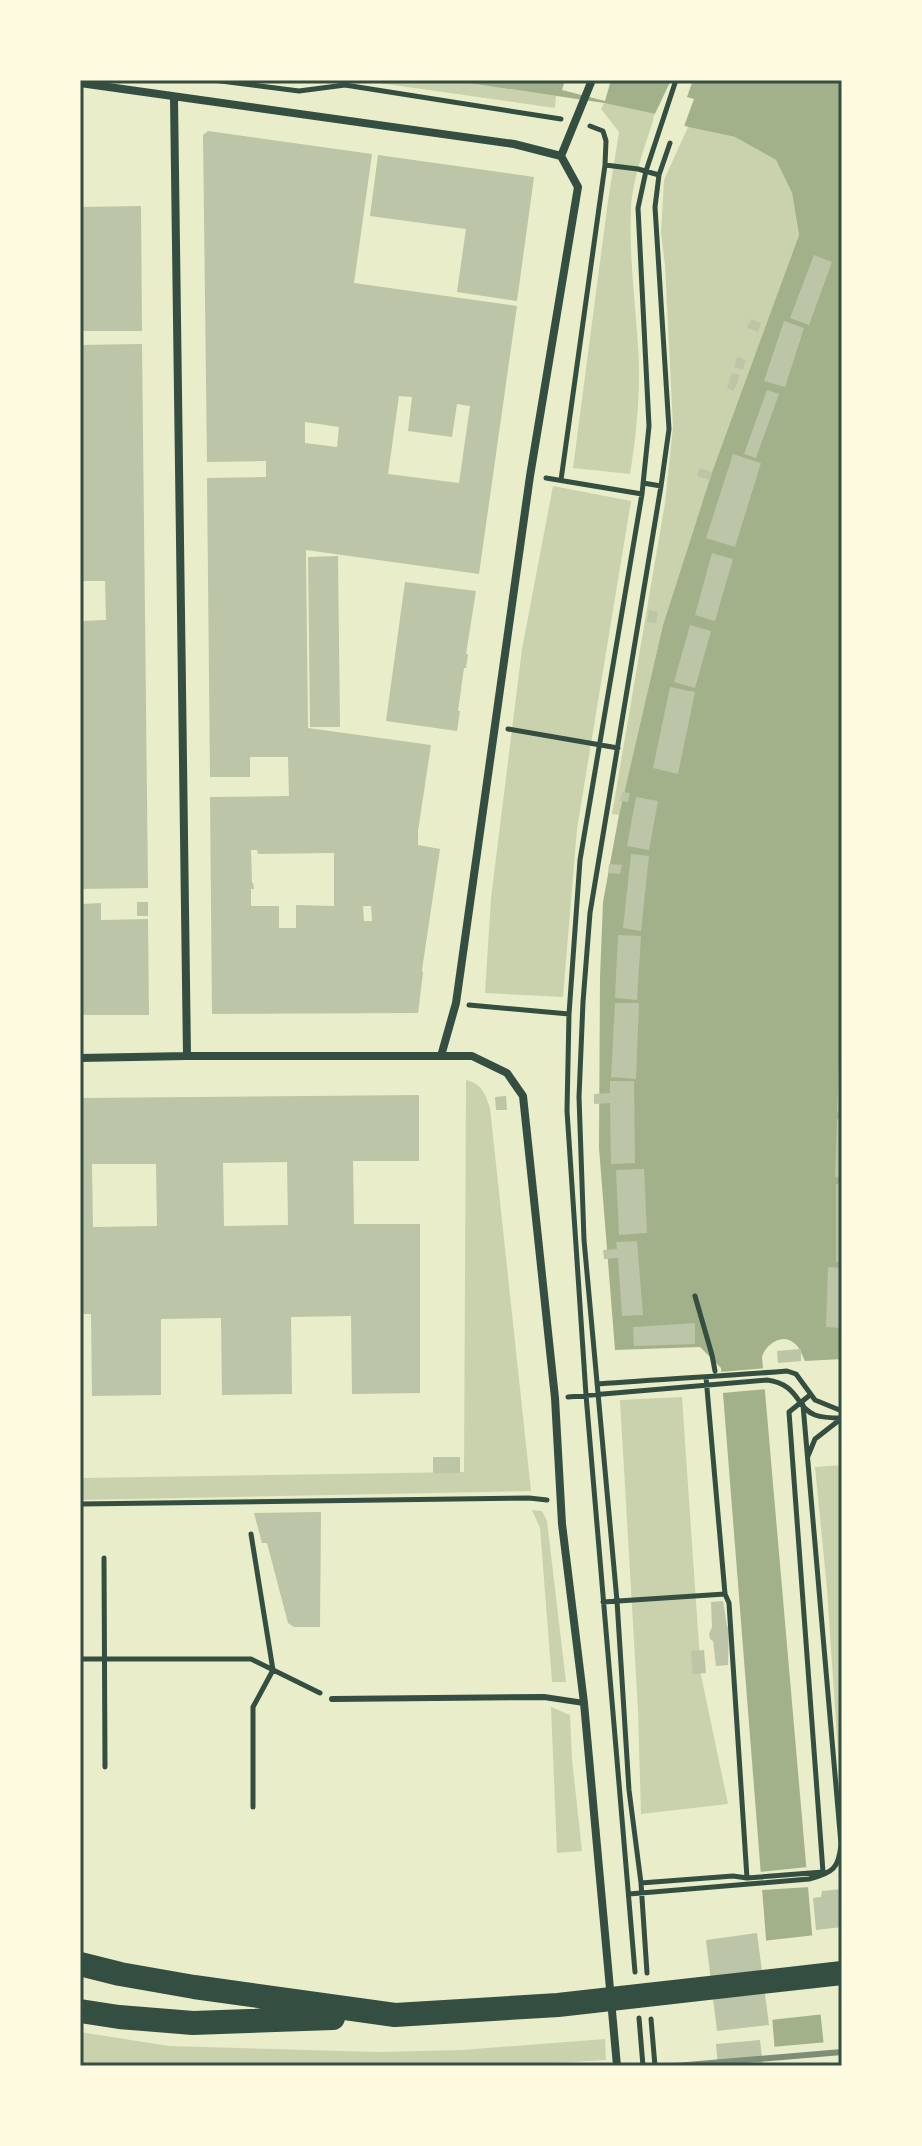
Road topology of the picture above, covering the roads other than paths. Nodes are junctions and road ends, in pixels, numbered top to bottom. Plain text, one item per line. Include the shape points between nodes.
1 (592, 80) edge
2 (80, 83) edge
3 (174, 98) junction
4 (561, 156) junction
5 (187, 1056) junction
6 (441, 1056) junction
7 (80, 1058) edge
8 (332, 1699) road end
9 (584, 1703) junction
10 (80, 1964) edge
11 (842, 1973) edge
12 (80, 2011) edge
13 (395, 2015) junction
14 (617, 2066) edge

1 - 4 street
2 - 3 street
3 - 4 street via 514,144
3 - 5 street
4 - 6 street via 578,187 530,476 456,1003
5 - 6 street
5 - 7 street
6 - 9 street via 472,1056 507,1073 523,1096
8 - 9 lane via 544,1697
9 - 14 street
10 - 13 highway via 194,1987
11 - 13 highway via 558,2005
12 - 13 highway via 193,2023

